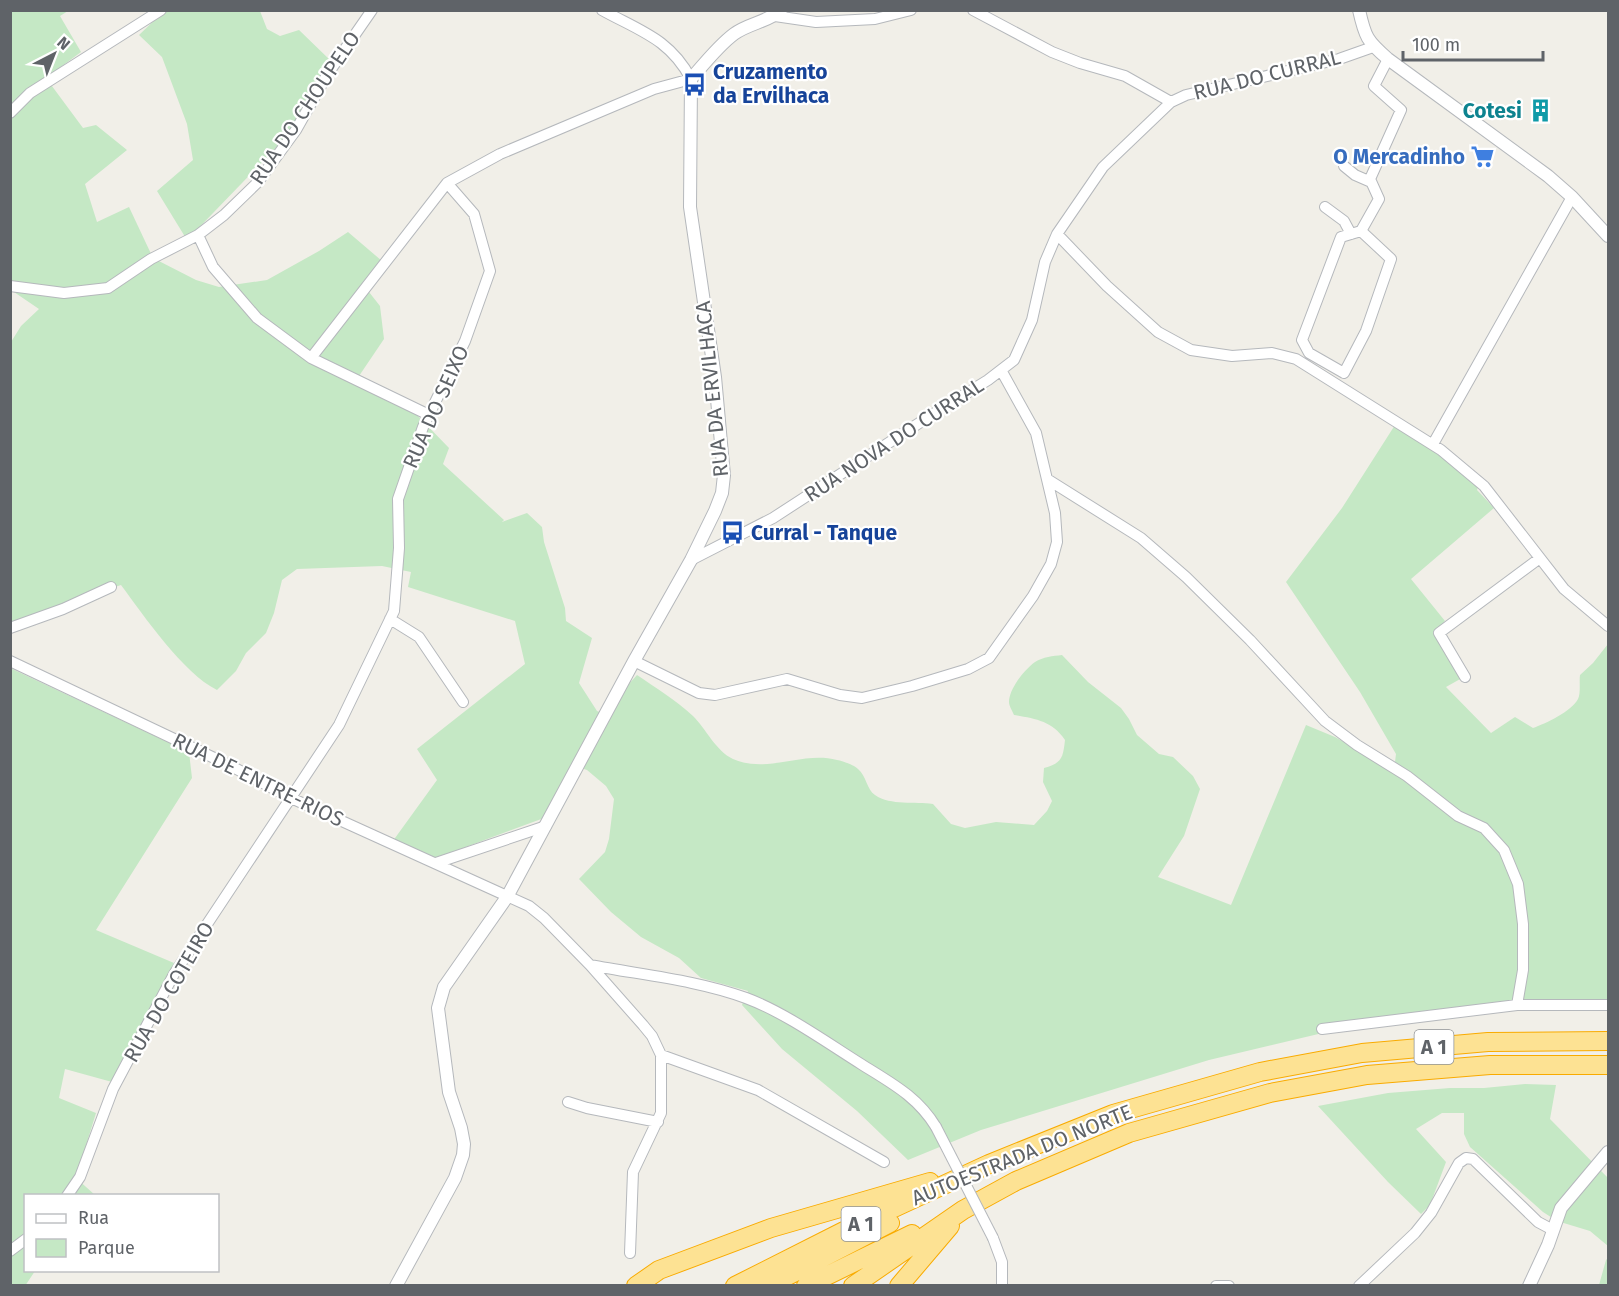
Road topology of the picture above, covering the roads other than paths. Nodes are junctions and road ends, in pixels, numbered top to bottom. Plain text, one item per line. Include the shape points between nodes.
1 (161, 10) edge
2 (372, 10) edge
3 (602, 10) edge
4 (911, 10) edge
5 (972, 10) edge
6 (1359, 10) edge
7 (778, 13) edge
8 (1373, 47) junction
9 (1388, 60) junction
10 (691, 79) junction
11 (1171, 102) junction
12 (10, 113) edge
13 (1344, 166) dead end
14 (1371, 182) junction
15 (447, 183) junction
16 (1572, 197) junction
17 (1325, 207) dead end
18 (1356, 232) junction
19 (198, 234) junction
20 (1057, 234) junction
21 (1608, 236) edge
22 (10, 286) edge
23 (311, 358) junction
24 (1001, 370) junction
25 (429, 415) junction
26 (1432, 444) junction
27 (1047, 479) junction
28 (1540, 558) junction
29 (690, 560) junction
30 (111, 587) dead end
31 (390, 619) junction
32 (1608, 626) edge
33 (10, 628) edge
34 (10, 661) edge
35 (634, 661) junction
36 (1465, 677) dead end
37 (463, 702) dead end
38 (291, 798) junction
39 (546, 826) junction
40 (436, 863) junction
41 (507, 897) junction
42 (590, 965) junction
43 (1517, 1005) junction
44 (1608, 1005) edge
45 (1322, 1029) dead end
46 (1608, 1041) edge
47 (661, 1055) junction
48 (1608, 1065) edge
49 (568, 1102) dead end
50 (658, 1122) junction
51 (1608, 1152) edge
52 (884, 1162) dead end
53 (989, 1164) junction
54 (972, 1172) junction
55 (68, 1194) edge
56 (963, 1210) junction
57 (1554, 1230) junction
58 (24, 1240) edge
59 (10, 1251) edge
60 (630, 1253) dead end
61 (659, 1270) junction
62 (396, 1286) edge
63 (636, 1286) edge
64 (644, 1286) edge
65 (735, 1286) edge
66 (768, 1286) edge
67 (806, 1286) edge
68 (854, 1286) edge
69 (899, 1286) edge
70 (1002, 1286) edge
71 (1216, 1286) edge
72 (1229, 1286) edge
73 (1359, 1286) edge
74 (1528, 1286) edge

1 - 12 street via 30,93
2 - 19 street, RUA DO CHOUPELO via 258,182
3 - 10 street via 661,42 683,63
4 - 7 street via 874,19 816,22
5 - 11 street via 1052,52 1125,76
6 - 8 street via 1364,32
7 - 10 street via 734,34
8 - 9 street
8 - 11 street, RUA DO CURRAL
9 - 14 street via 1374,86 1401,110
9 - 16 street
10 - 15 street via 654,89 500,154
10 - 29 street, RUA DA ERVILHACA via 690,207 715,377 723,475 715,512
11 - 20 street, RUA DO CURRAL via 1103,167
13 - 14 street
14 - 18 street via 1379,199
15 - 23 street
15 - 25 street, RUA DO SEIXO via 474,214 490,271 465,341
16 - 21 street
16 - 26 street
17 - 18 street
18 - 18 street via 1341,237 1302,340 1309,353 1344,373 1366,331 1391,260
19 - 22 street, RUA DO CHOUPELO via 108,288 64,293
19 - 23 street via 213,267 257,318
20 - 24 street, RUA DO CURRAL via 1045,262 1032,320 1014,360
20 - 26 street via 1158,332 1191,351 1232,356 1272,353 1296,359
23 - 25 street
24 - 27 street via 1036,433
24 - 29 street, RUA NOVA DO CURRAL via 773,518
25 - 31 street, RUA DO SEIXO via 398,499 399,548
26 - 28 street via 1484,486
27 - 35 street via 1057,542 1052,564 989,658 981,664 862,698 786,679 715,695 699,693
27 - 43 street via 1141,538 1250,640 1324,721 1407,776 1458,816 1484,828 1504,850 1518,884 1523,935
28 - 32 street via 1564,589
28 - 36 street via 1439,633
29 - 35 street, RUA DA ERVILHACA
30 - 33 street
31 - 37 street via 419,637
31 - 38 street, RUA DO SEIXO via 339,725
34 - 38 street, RUA DE ENTRE-RIOS
35 - 39 street, RUA DA ERVILHACA
38 - 40 street, RUA DE ENTRE-RIOS
38 - 55 street, RUA DO COTEIRO via 174,974 113,1089 80,1177
39 - 40 street
39 - 41 street, RUA DA ERVILHACA
40 - 41 street, RUA DE ENTRE-RIOS
41 - 42 street, RUA DE ENTRE-RIOS via 538,912
41 - 62 street, RUA DA ERVILHACA via 440,997 448,1092 461,1128 463,1155
42 - 47 street, RUA DE ENTRE-RIOS via 652,1036
42 - 70 street, bridge via 747,998 907,1093 924,1108 936,1127 993,1238 1002,1262
43 - 44 street
43 - 45 street
46 - 53 highway, AUTOESTRADA DO NORTE / A 1 via 1488,1042 1362,1053 1260,1072 1113,1114
47 - 50 street via 662,1105
47 - 52 street via 758,1090
48 - 56 highway, AUTOESTRADA DO NORTE / A 1 via 1490,1065 1367,1075 1270,1093 1129,1133 1016,1180
49 - 50 street
50 - 60 street via 633,1172
51 - 57 street via 1562,1208
53 - 54 highway, AUTOESTRADA DO NORTE / A 1
53 - 61 highway via 771,1228
54 - 65 highway, AUTOESTRADA DO NORTE / A 1
54 - 66 highway via 953,1191
56 - 67 highway
56 - 68 highway, AUTOESTRADA DO NORTE / A 1
56 - 69 highway, A 1
57 - 73 street via 1538,1222 1473,1159 1466,1158 1415,1233
57 - 74 street
58 - 59 street
61 - 63 highway
61 - 64 highway
71 - 72 street

